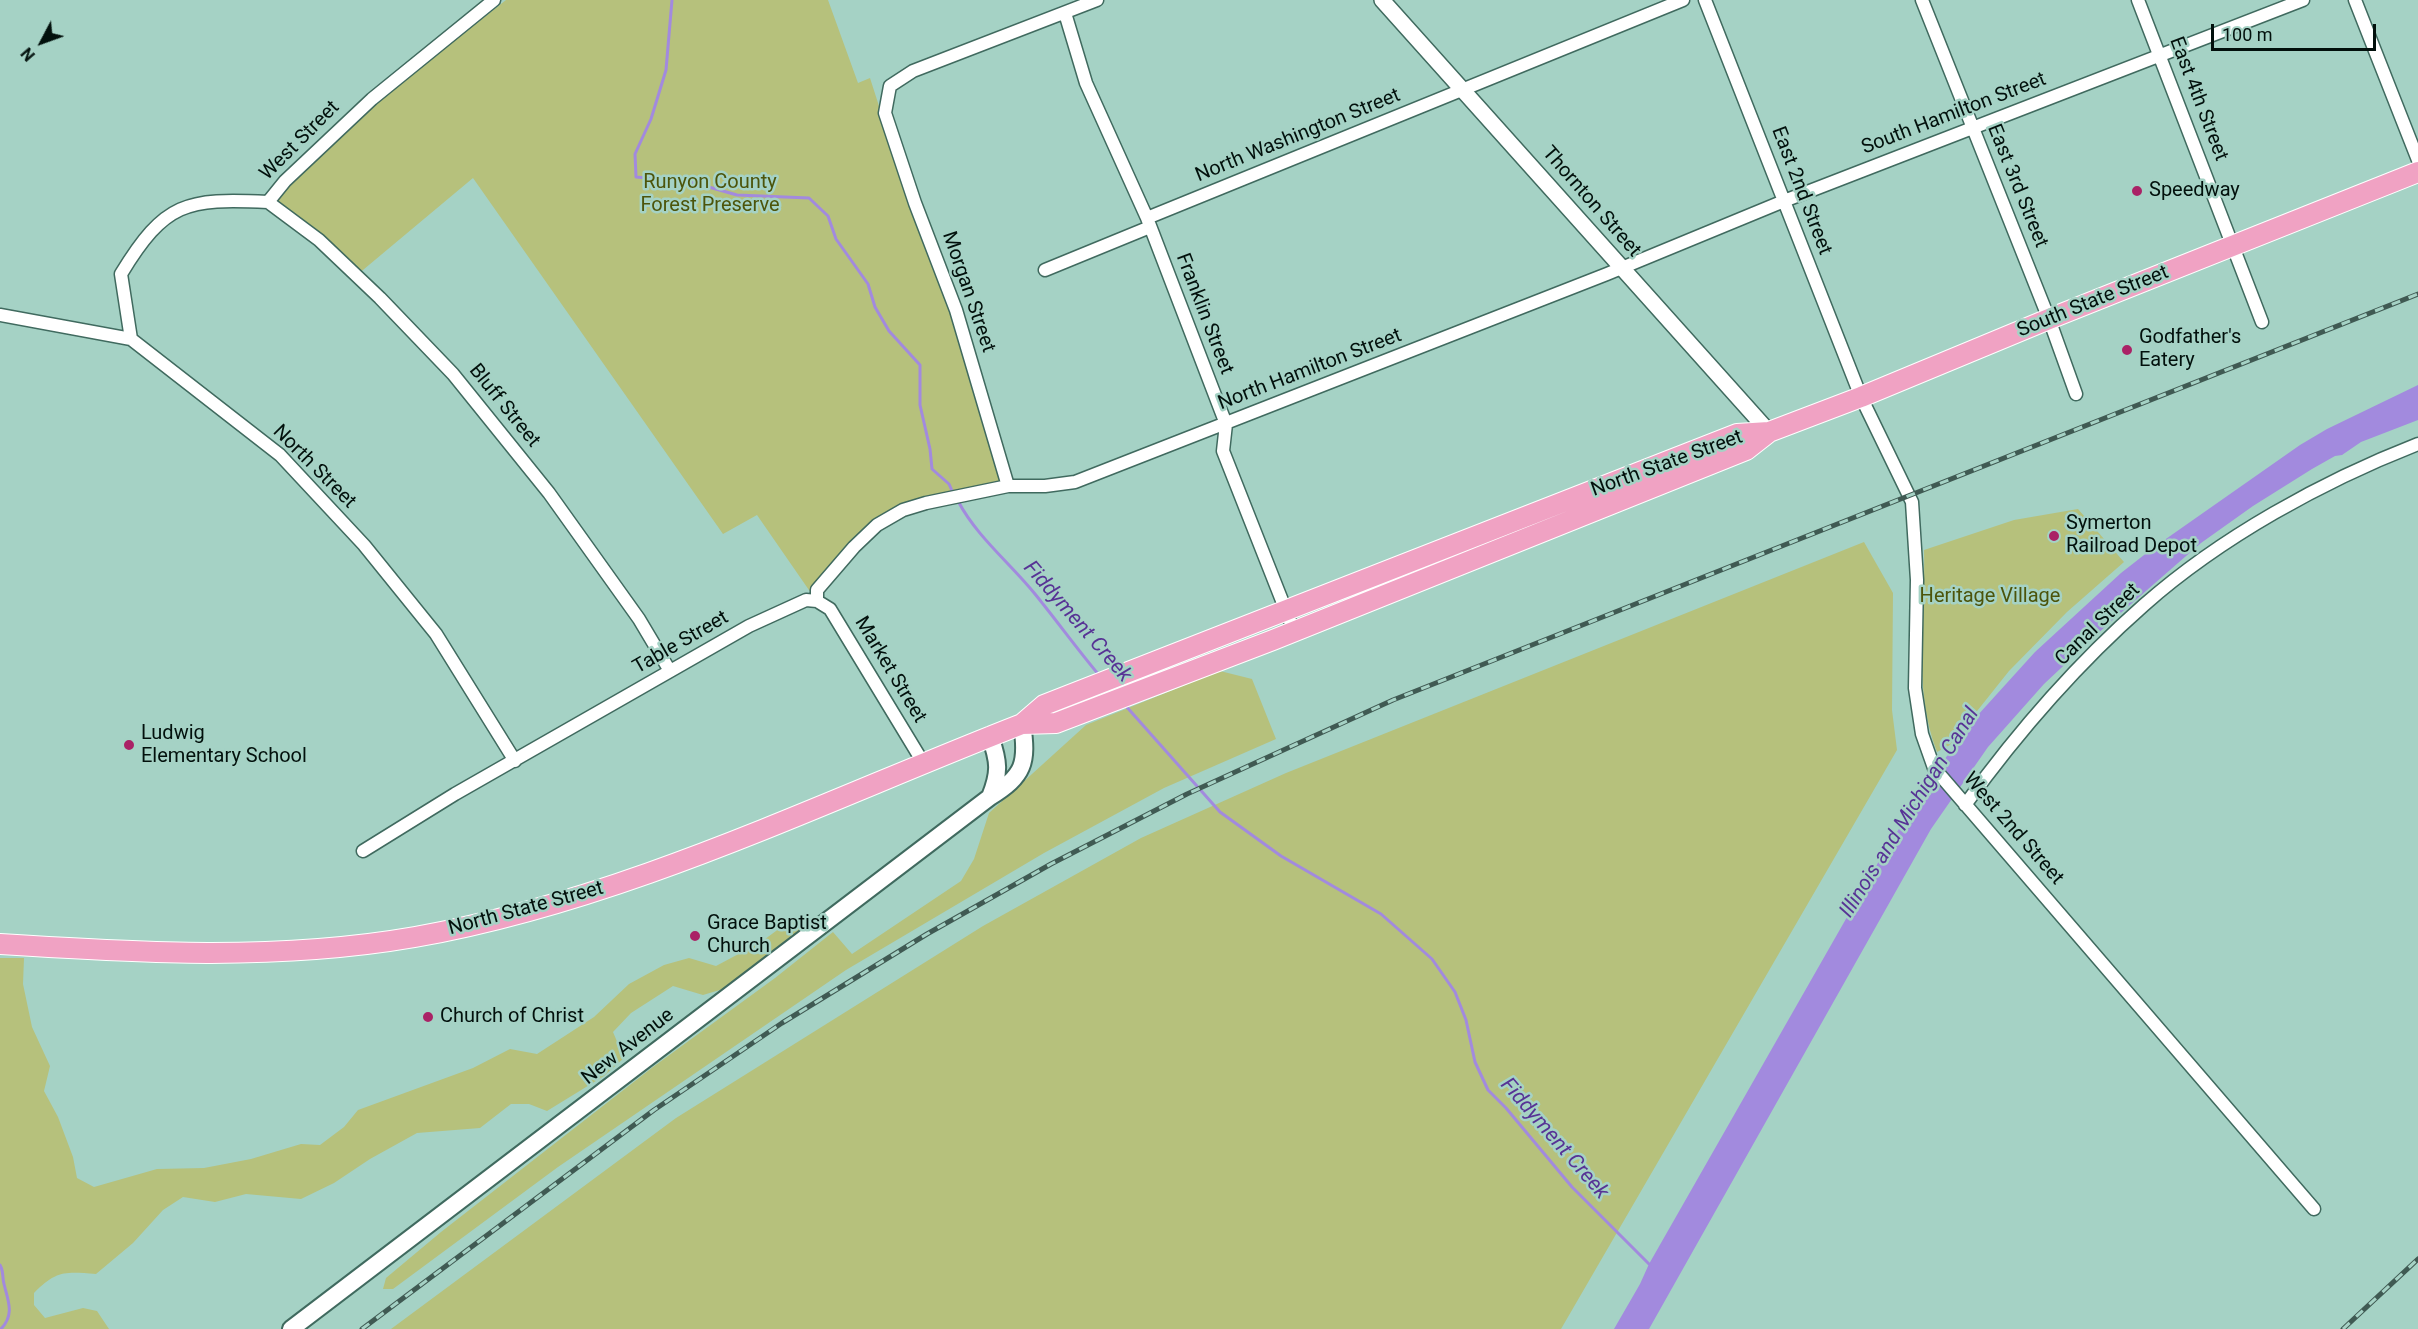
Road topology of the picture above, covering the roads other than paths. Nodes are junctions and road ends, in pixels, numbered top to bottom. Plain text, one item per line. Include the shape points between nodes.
1 (494, 0) edge
2 (1097, 0) edge
3 (1382, 0) edge
4 (1683, 0) edge
5 (1705, 0) edge
6 (1922, 0) edge
7 (2138, 0) edge
8 (2303, 0) edge
9 (2355, 0) edge
10 (1065, 13) junction
11 (2160, 55) junction
12 (1464, 90) junction
13 (1973, 128) junction
14 (2418, 160) edge
15 (2418, 172) edge
16 (1784, 201) junction
17 (268, 202) junction
18 (1148, 222) junction
19 (2234, 247) junction
20 (1621, 268) junction
21 (1046, 270) dead end
22 (0, 315) edge
23 (2049, 319) junction
24 (2262, 322) dead end
25 (131, 339) junction
26 (2076, 394) dead end
27 (1861, 397) junction
28 (1226, 424) junction
29 (1769, 432) junction
30 (2418, 444) edge
31 (1008, 486) junction
32 (817, 601) junction
33 (1286, 610) junction
34 (1294, 631) junction
35 (670, 671) junction
36 (1022, 724) junction
37 (990, 736) junction
38 (515, 761) junction
39 (924, 764) junction
40 (990, 797) junction
41 (1965, 805) junction
42 (363, 851) dead end
43 (0, 944) edge
44 (2314, 1209) dead end
45 (291, 1329) edge

1 - 17 street, West Street via 372,99
2 - 10 street
3 - 12 street, Thornton Street
4 - 12 street, North Washington Street
5 - 16 street, East 2nd Street
6 - 13 street, East 3rd Street
7 - 11 street, East 4th Street
8 - 11 street, South Hamilton Street
9 - 14 street
10 - 18 street, Franklin Street via 1086,83
10 - 31 street, Morgan Street via 913,71 890,86 885,113 956,310
11 - 13 street, South Hamilton Street
11 - 19 street, East 4th Street
12 - 18 street, North Washington Street
12 - 20 street, Thornton Street
13 - 16 street, South Hamilton Street
13 - 23 street, East 3rd Street
15 - 19 main road, South State Street
16 - 20 street, South Hamilton Street
16 - 27 street, East 2nd Street
17 - 25 street, West Street via 207,201 162,219 121,274
17 - 35 street, Bluff Street via 319,240 453,374 549,493 639,619
18 - 21 street, North Washington Street
18 - 28 street, Franklin Street
19 - 23 main road, South State Street
19 - 24 street, East 4th Street
20 - 28 street, North Hamilton Street
20 - 29 street, Thornton Street
22 - 25 street, North Street
23 - 26 street, East 3rd Street
23 - 27 main road, South State Street
25 - 38 street, North Street via 280,455 364,545 436,634
27 - 29 main road, South State Street
27 - 41 street, West 2nd Street via 1912,502 1917,580 1915,688 1922,734 1934,768
28 - 31 street, North Hamilton Street via 1075,482
28 - 33 street, Franklin Street via 1223,451
29 - 33 main road, North State Street via 1737,434
29 - 34 main road, North State Street via 1746,450
30 - 41 street, Canal Street via 2299,499 2250,528 2145,604 2030,721
31 - 32 street via 903,510 878,525 825,579 817,591
32 - 35 street, Table Street via 806,600 749,626
32 - 39 street, Market Street via 830,609
33 - 34 street, Franklin Street
33 - 36 main road, North State Street via 1044,705
34 - 36 main road, North State Street via 1056,723
35 - 38 street, Table Street
36 - 37 main road, North State Street
36 - 40 main road, New Avenue via 1026,750 1021,770 1008,786
37 - 39 main road, North State Street
37 - 40 main road via 998,759 998,779
38 - 42 street, Table Street
39 - 43 main road, North State Street via 593,893 446,930 333,948 228,954
40 - 45 main road, New Avenue
41 - 44 street, West 2nd Street

